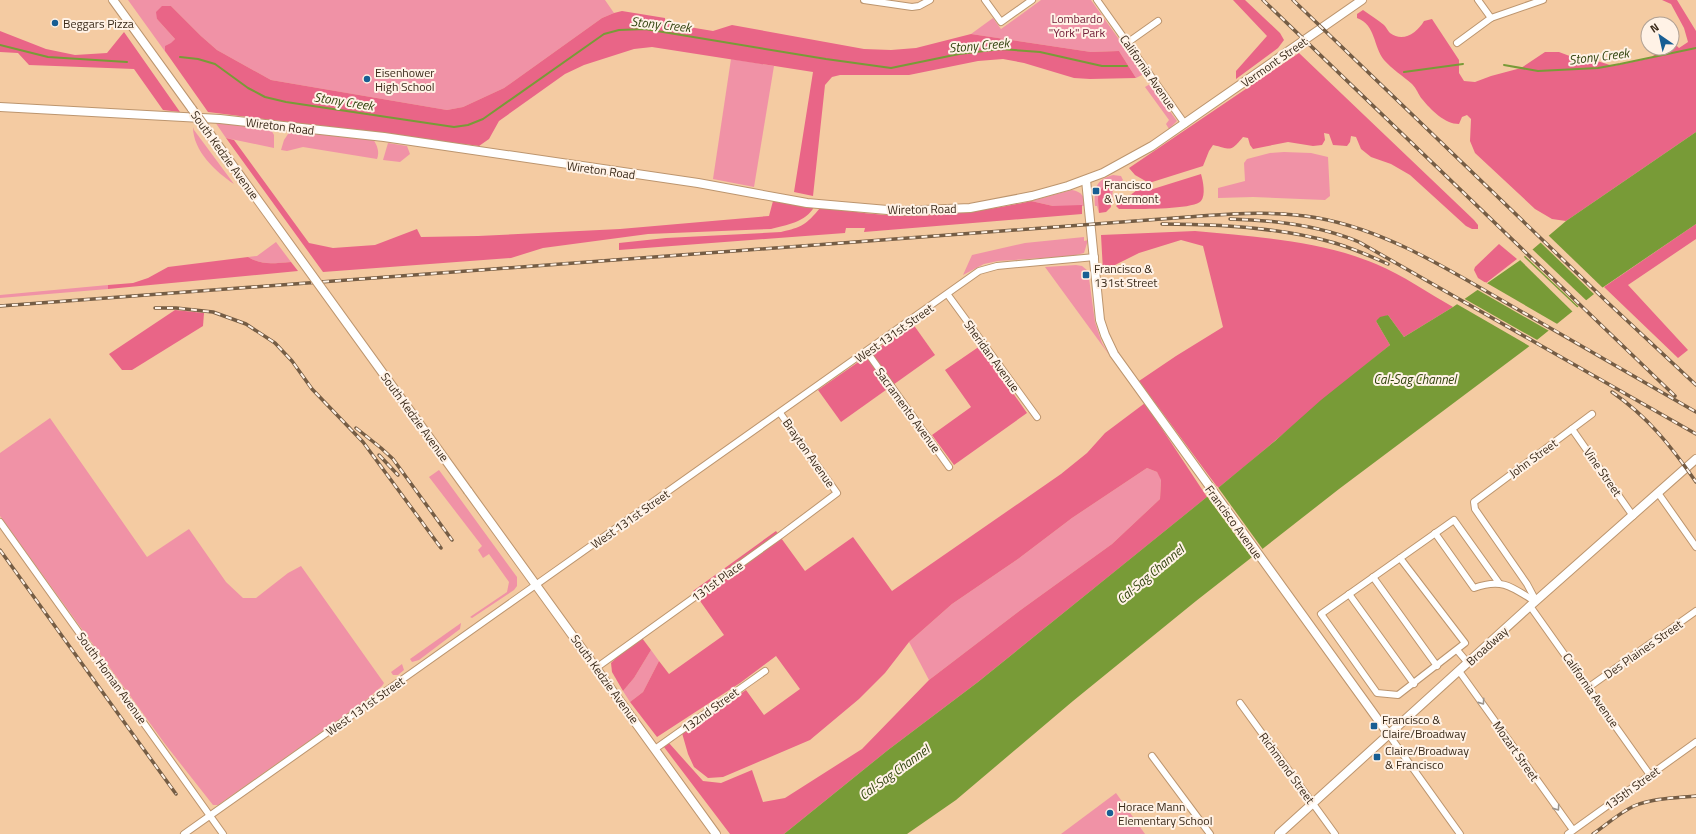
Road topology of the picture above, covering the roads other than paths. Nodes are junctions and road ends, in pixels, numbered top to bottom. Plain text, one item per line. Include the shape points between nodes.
1 (113, 0) edge
2 (864, 0) edge
3 (930, 0) edge
4 (985, 0) edge
5 (1032, 0) edge
6 (1097, 0) edge
7 (1362, 0) edge
8 (1478, 0) edge
9 (1543, 0) edge
10 (1491, 18) junction
11 (1158, 21) dead end
12 (1127, 42) junction
13 (1457, 43) dead end
14 (1, 108) edge
15 (1185, 124) junction
16 (1086, 180) junction
17 (1095, 257) junction
18 (948, 295) junction
19 (867, 352) junction
20 (780, 413) junction
21 (1592, 414) dead end
22 (1037, 417) dead end
23 (1572, 429) junction
24 (1696, 459) edge
25 (949, 467) dead end
26 (837, 493) joint
27 (1658, 493) junction
28 (1474, 502) joint
29 (1633, 516) junction
30 (0, 522) edge
31 (1435, 533) junction
32 (1696, 547) edge
33 (1400, 558) junction
34 (1373, 577) junction
35 (1499, 583) junction
36 (536, 585) junction
37 (1349, 594) junction
38 (1533, 604) junction
39 (1696, 611) edge
40 (1457, 650) junction
41 (1468, 663) junction
42 (1437, 666) junction
43 (596, 668) junction
44 (765, 671) dead end
45 (1460, 671) junction
46 (1414, 684) junction
47 (1589, 687) junction
48 (1240, 703) dead end
49 (1389, 735) junction
50 (1696, 742) edge
51 (655, 749) junction
52 (1152, 756) dead end
53 (1650, 775) junction
54 (1312, 803) junction
55 (210, 816) junction
56 (1571, 832) edge
57 (184, 834) edge
58 (223, 834) edge
59 (716, 834) edge
60 (1210, 834) edge
61 (1279, 834) edge
62 (1335, 834) edge
63 (1460, 834) edge

1 - 36 street, South Kedzie Avenue, bridge
2 - 3 street via 912,7
4 - 5 street via 1001,22
6 - 12 street, California Avenue
7 - 15 street, Vermont Street
8 - 10 street
9 - 10 street
10 - 13 street
11 - 12 street
12 - 15 street, California Avenue
14 - 16 street, Wireton Road via 220,119 384,138 698,183 807,203 899,211 970,208 1002,203
15 - 16 street, Wireton Road via 1138,155
16 - 17 street, Francisco Avenue
17 - 18 street, West 131st Street via 989,267 979,271
17 - 49 street, Francisco Avenue via 1100,320 1114,354
18 - 19 street, West 131st Street
18 - 22 street, Sheridan Avenue
19 - 20 street, West 131st Street
19 - 25 street, Sacramento Avenue
20 - 26 street, Brayton Avenue
20 - 36 street, West 131st Street
21 - 23 street, John Street
23 - 28 street, John Street
23 - 29 street, Vine Street
24 - 27 street, Broadway
26 - 43 street, 131st Place
27 - 29 street, Broadway
27 - 32 street
28 - 38 street, California Avenue via 1474,509 1527,584
29 - 38 street, Broadway
30 - 55 street, South Homan Avenue
31 - 33 street
31 - 35 street via 1474,588
31 - 35 street via 1454,520
33 - 34 street
33 - 40 street via 1465,643
34 - 37 street
34 - 42 street
35 - 38 street via 1512,586
36 - 43 street, South Kedzie Avenue
36 - 55 street, West 131st Street
37 - 46 street
37 - 46 street via 1321,614 1377,693 1398,695
38 - 41 street, Broadway
38 - 47 street, California Avenue
39 - 47 street, Des Plaines Street
40 - 41 street
40 - 42 street
41 - 45 street, Broadway
42 - 46 street
43 - 51 street, South Kedzie Avenue
44 - 51 street, 132nd Street
45 - 49 street, Broadway
45 -> 56 street, Mozart Street
47 - 53 street, California Avenue
48 - 54 street, Richmond Street
49 - 54 street, Broadway
49 - 63 street, Francisco Avenue
50 - 53 street, 135th Street
51 - 59 street, South Kedzie Avenue
52 - 60 street
53 - 56 street, 135th Street
54 - 61 street, Broadway
54 - 62 street, Richmond Street
55 - 57 street, West 131st Street
55 - 58 street, South Homan Avenue

